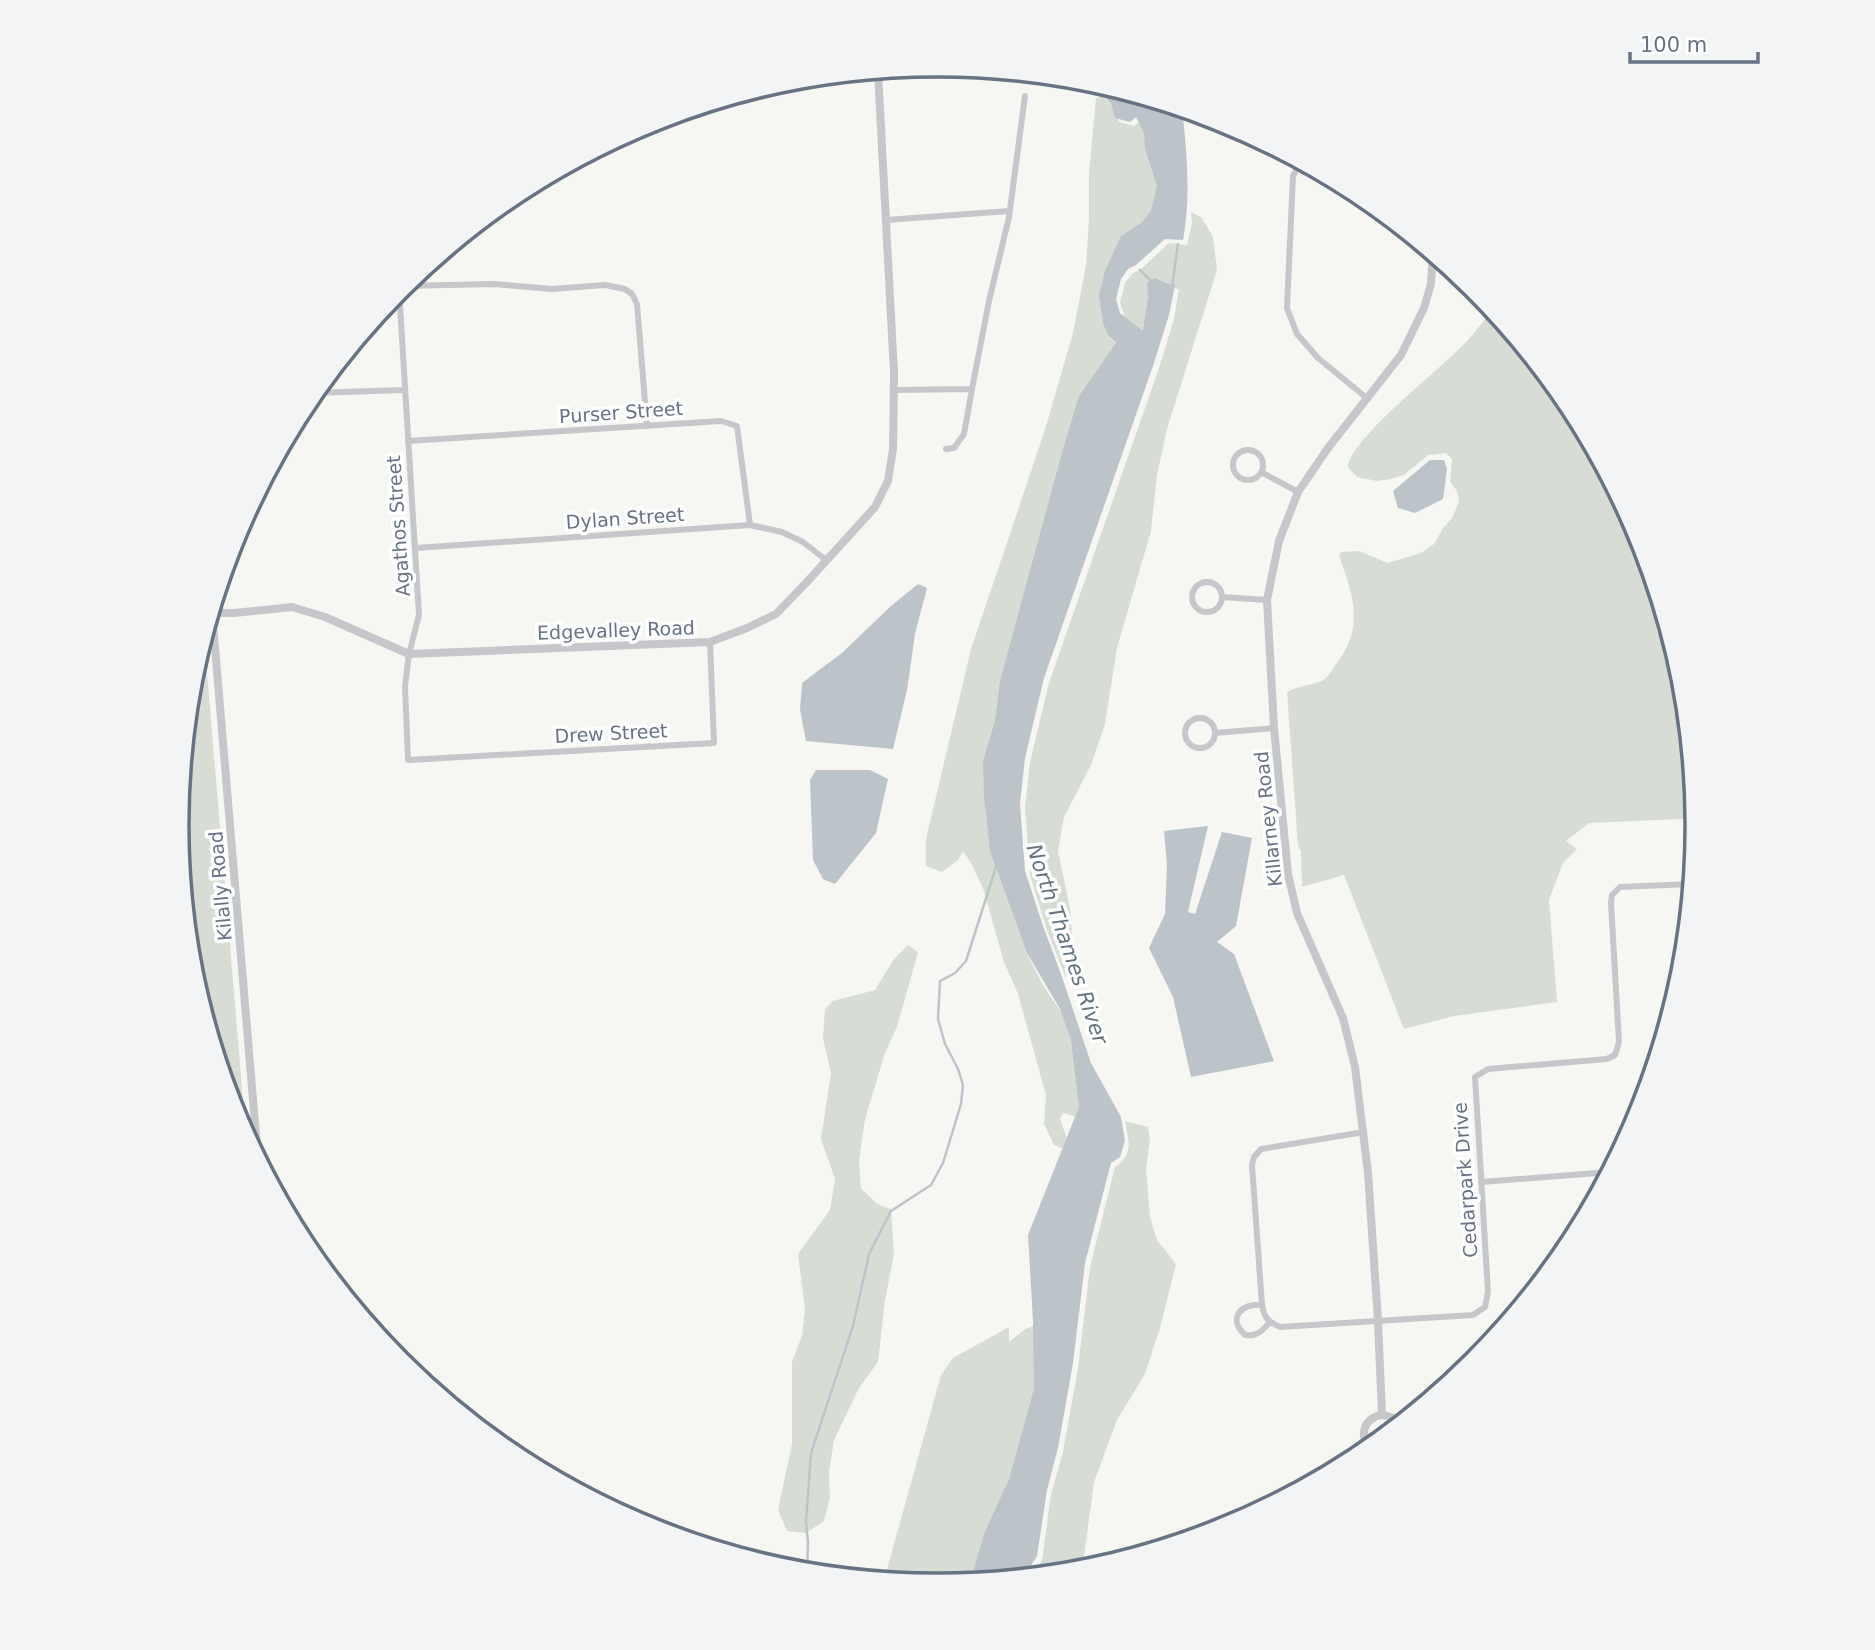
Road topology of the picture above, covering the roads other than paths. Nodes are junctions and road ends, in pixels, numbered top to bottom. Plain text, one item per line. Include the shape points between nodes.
1 (878, 80) edge
2 (1025, 96) dead end
3 (1297, 169) edge
4 (1009, 211) junction
5 (886, 220) junction
6 (1432, 264) edge
7 (419, 286) edge
8 (401, 305) edge
9 (972, 389) junction
10 (404, 390) junction
11 (894, 390) junction
12 (328, 393) edge
13 (1368, 399) junction
14 (647, 426) junction
15 (408, 441) junction
16 (946, 449) dead end
17 (1261, 471) junction
18 (1298, 492) junction
19 (750, 525) junction
20 (416, 548) junction
21 (826, 560) junction
22 (1222, 597) junction
23 (1267, 600) junction
24 (220, 613) edge
25 (214, 636) edge
26 (710, 642) junction
27 (410, 654) junction
28 (1274, 728) junction
29 (1215, 733) junction
30 (408, 760) joint
31 (1683, 884) edge
32 (256, 1132) edge
33 (1364, 1132) junction
34 (1599, 1173) edge
35 (1481, 1182) junction
36 (1262, 1305) junction
37 (1378, 1320) junction
38 (1270, 1322) junction
39 (1382, 1415) junction
40 (1393, 1418) edge
41 (1364, 1439) edge

1 - 5 street, Edgevalley Road
2 - 4 street
3 - 13 street via 1287,309 1297,334 1318,358
4 - 5 street
4 - 9 street
5 - 11 street, Edgevalley Road
6 - 13 street, Killarney Road via 1424,308 1401,355
7 - 14 street via 494,284 552,289 605,285 625,289 637,304
8 - 10 street, Agathos Street
9 - 11 street
9 - 16 street via 964,434 954,448
10 - 12 street
10 - 15 street, Agathos Street
11 - 21 street, Edgevalley Road via 888,481 875,507
13 - 18 street, Killarney Road
14 - 15 street, Purser Street
14 - 19 street, Purser Street via 721,421 737,426
15 - 20 street, Agathos Street
17 - 17 street via 1261,457 1253,451 1243,450 1233,460 1234,470 1244,480
17 - 18 street
18 - 23 street, Killarney Road via 1279,541
19 - 20 street, Dylan Street
19 - 21 street, Dylan Street via 782,532
20 - 27 street, Agathos Street via 419,615
21 - 26 street, Edgevalley Road via 776,614
22 - 22 street via 1215,584 1206,582 1194,589 1192,599 1201,611 1210,611 1219,606
22 - 23 street
23 - 28 street, Killarney Road
24 - 27 street, Edgevalley Road via 292,607
25 - 32 street, Kilally Road
26 - 27 street, Edgevalley Road
26 - 30 street, Drew Street via 714,743
27 - 30 street, Agathos Street via 405,686
28 - 29 street
28 - 33 street, Killarney Road via 1288,874 1297,913 1343,1018
29 - 29 street via 1204,718 1190,721 1186,730 1187,739 1199,748 1208,745
31 - 35 street, Cedarpark Drive via 1620,887 1612,895 1619,1042 1615,1055 1488,1069 1475,1077
33 - 36 street via 1261,1149 1254,1157
33 - 37 street, Killarney Road
34 - 35 street
35 - 37 street, Cedarpark Drive via 1485,1307 1473,1315
36 - 38 street
36 - 38 street via 1240,1311 1239,1329 1253,1335
37 - 38 street via 1279,1327
37 - 39 street, Killarney Road
39 - 40 street
39 - 41 street via 1372,1418 1364,1429

